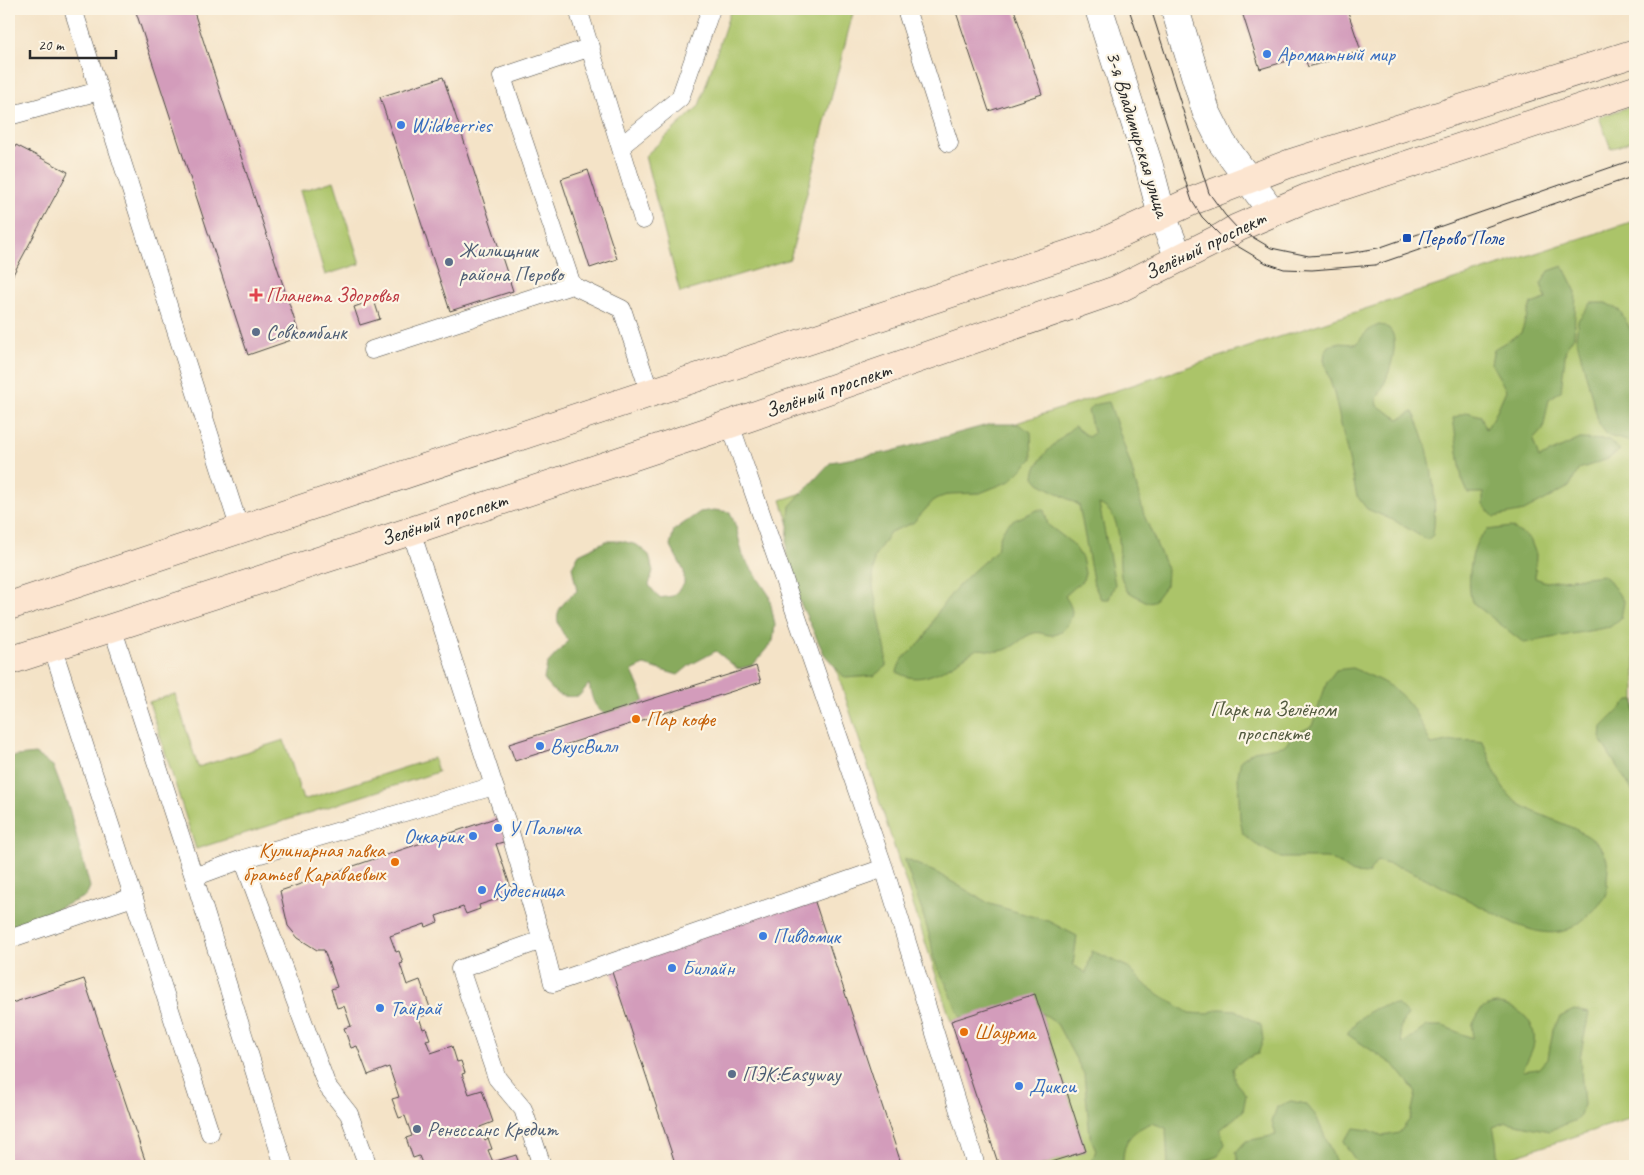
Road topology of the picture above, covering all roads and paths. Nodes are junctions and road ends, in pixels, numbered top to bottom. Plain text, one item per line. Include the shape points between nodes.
1 (73, 9) edge
2 (578, 9) edge
3 (711, 9) edge
4 (906, 9) edge
5 (1098, 9) edge
6 (1175, 9) edge
7 (591, 47) junction
8 (1635, 54) edge
9 (1635, 90) edge
10 (99, 91) junction
11 (9, 116) edge
12 (949, 143) dead end
13 (621, 146) junction
14 (1249, 179) junction
15 (1272, 212) junction
16 (1162, 216) junction
17 (643, 220) dead end
18 (1179, 258) junction
19 (572, 285) junction
20 (372, 350) dead end
21 (650, 393) junction
22 (730, 424) junction
23 (240, 530) junction
24 (411, 531) junction
25 (9, 606) edge
26 (112, 627) junction
27 (52, 646) junction
28 (9, 661) edge
29 (494, 786) junction
30 (243, 859) junction
31 (884, 868) junction
32 (194, 877) junction
33 (133, 897) junction
34 (9, 939) edge
35 (542, 940) junction
36 (210, 1132) dead end
37 (284, 1166) edge
38 (368, 1166) edge
39 (542, 1166) edge
40 (976, 1166) edge

1 - 10 lane
2 - 7 lane
3 - 13 lane via 680,98
4 - 12 lane
5 - 16 street, 3-я Владимирская улица
6 - 14 street via 1206,112 1222,143
7 - 13 lane
7 - 19 lane via 502,77
8 - 14 main road, Зелёный проспект
9 - 15 main road, Зелёный проспект
10 - 11 lane
10 - 23 lane
13 - 17 lane
14 - 15 street
14 - 16 main road, Зелёный проспект
15 - 18 main road, Зелёный проспект
16 - 18 street, 3-я Владимирская улица
16 - 21 main road, Зелёный проспект via 1098,244
18 - 22 main road, Зелёный проспект via 1116,290
19 - 20 lane
19 - 21 lane via 622,310
21 - 23 main road, Зелёный проспект
22 - 24 main road, Зелёный проспект
22 - 31 lane
23 - 25 main road, Зелёный проспект
24 - 26 main road, Зелёный проспект
24 - 29 lane
26 - 27 main road, Зелёный проспект
26 - 32 lane
27 - 28 main road, Зелёный проспект
27 - 33 lane
29 - 30 lane
29 - 35 lane
30 - 32 lane
30 - 38 lane via 327,1086 349,1114
31 - 35 lane via 553,983
31 - 40 lane
32 - 37 lane
33 - 34 lane
33 - 36 lane
35 - 39 lane via 460,969 497,1078 523,1109

